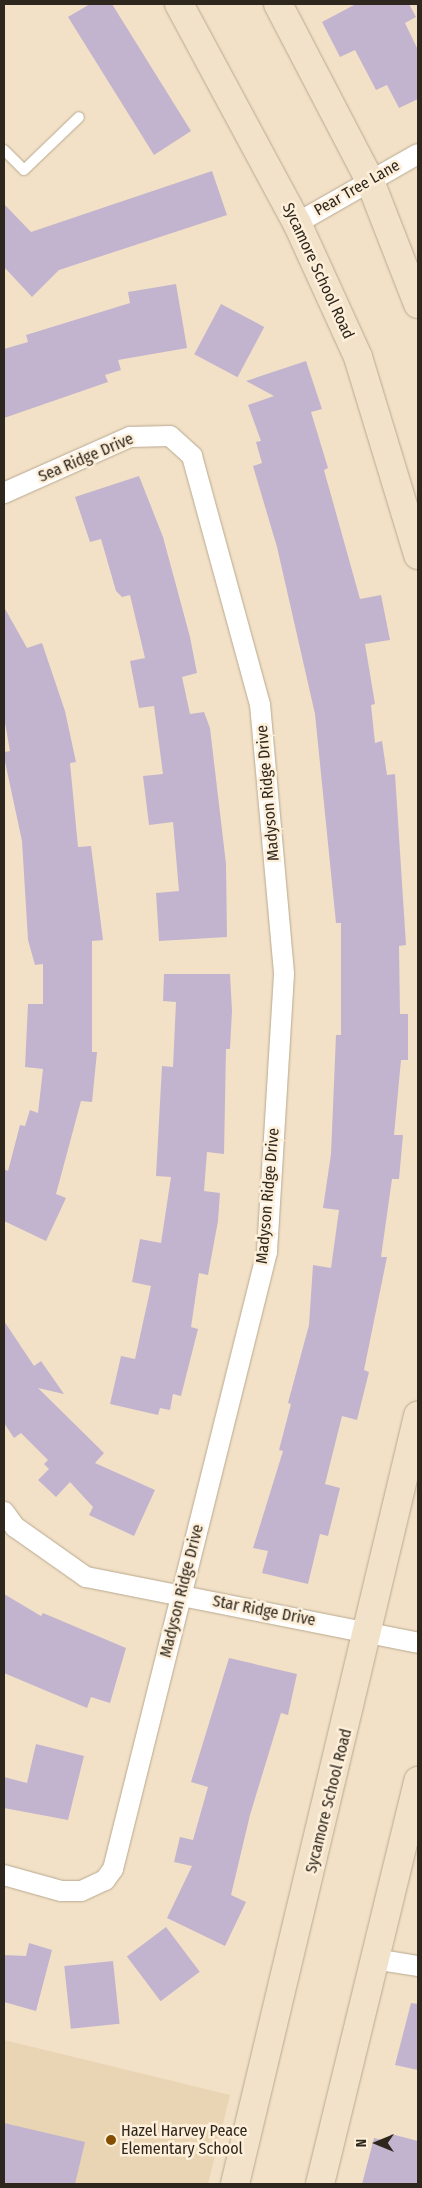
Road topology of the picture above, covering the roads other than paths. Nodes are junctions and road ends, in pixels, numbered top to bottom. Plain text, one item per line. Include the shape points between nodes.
1 (179, 4) edge
2 (278, 4) edge
3 (80, 117) dead end
4 (4, 150) edge
5 (418, 154) edge
6 (370, 181) junction
7 (297, 223) junction
8 (418, 304) edge
9 (170, 436) joint
10 (4, 493) edge
11 (418, 555) edge
12 (418, 1416) edge
13 (4, 1512) edge
14 (181, 1595) junction
15 (370, 1632) junction
16 (418, 1643) edge
17 (418, 1781) edge
18 (4, 1875) edge
19 (374, 1959) junction
20 (418, 1966) edge
21 (235, 2184) edge
22 (320, 2184) edge

1 - 7 main road, Sycamore School Road
2 - 6 main road
3 - 4 lane via 24,170
5 - 6 street, Pear Tree Lane
6 - 7 street, Pear Tree Lane
6 - 8 main road
7 - 11 main road, Sycamore School Road via 358,357
9 - 10 street, Sea Ridge Drive via 130,437
9 - 14 street, Madyson Ridge Drive via 192,456 260,704 284,974 267,1252
12 - 15 main road, Sycamore School Road
13 - 14 street, Star Ridge Drive via 15,1527 86,1577
14 - 15 street, Star Ridge Drive
14 - 18 street, Madyson Ridge Drive via 113,1869 105,1880 81,1891 62,1891
15 - 16 street, Star Ridge Drive
15 - 21 main road, Sycamore School Road
17 - 19 main road
19 - 20 street
19 - 22 main road

